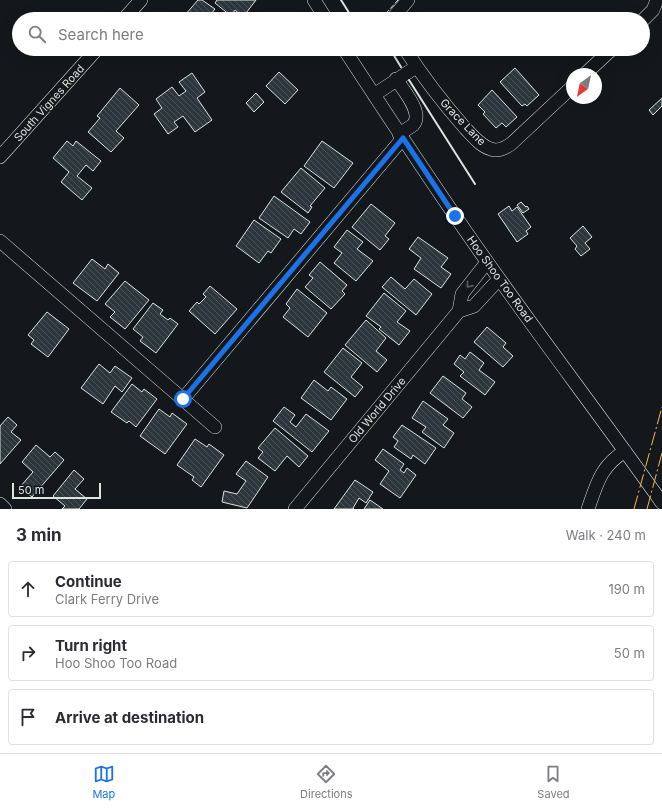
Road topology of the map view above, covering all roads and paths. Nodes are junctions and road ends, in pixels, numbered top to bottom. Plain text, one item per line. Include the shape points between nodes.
1 (142, 0) edge
2 (314, 0) edge
3 (408, 0) edge
4 (657, 0) edge
5 (131, 12) edge
6 (322, 12) edge
7 (398, 12) edge
8 (650, 13) edge
9 (91, 56) edge
10 (349, 56) edge
11 (409, 56) edge
12 (604, 56) edge
13 (416, 67) junction
14 (591, 68) edge
15 (396, 80) junction
16 (566, 93) edge
17 (374, 95) junction
18 (401, 136) junction
19 (0, 157) edge
20 (0, 242) edge
21 (487, 262) junction
22 (499, 279) junction
23 (459, 311) junction
24 (183, 399) junction
25 (215, 427) dead end
26 (625, 451) junction
27 (662, 503) edge
28 (0, 504) edge
29 (5, 509) edge
30 (295, 509) edge
31 (588, 509) edge

1 - 5 street
2 - 6 street
3 - 7 street
4 - 8 street
9 - 19 street, South Vignes Road
10 - 17 street, Hoo Shoo Too Road
11 - 13 street, Grace Lane
12 - 14 street
13 - 15 street
13 - 16 street, Grace Lane via 436,94 478,141 495,150 511,144
15 - 17 street
15 - 18 street via 414,107 416,116 413,124
17 - 18 street, Hoo Shoo Too Road
18 - 21 street, Hoo Shoo Too Road
18 - 24 street
20 - 24 street
21 - 22 street, Hoo Shoo Too Road
21 -> 23 street, Old World Drive via 462,294
22 - 23 street, Old World Drive via 474,306
22 - 26 street, Hoo Shoo Too Road
23 - 30 street, Old World Drive
24 - 25 street
26 - 27 street, Hoo Shoo Too Road
26 - 31 street via 605,468
28 - 29 street

